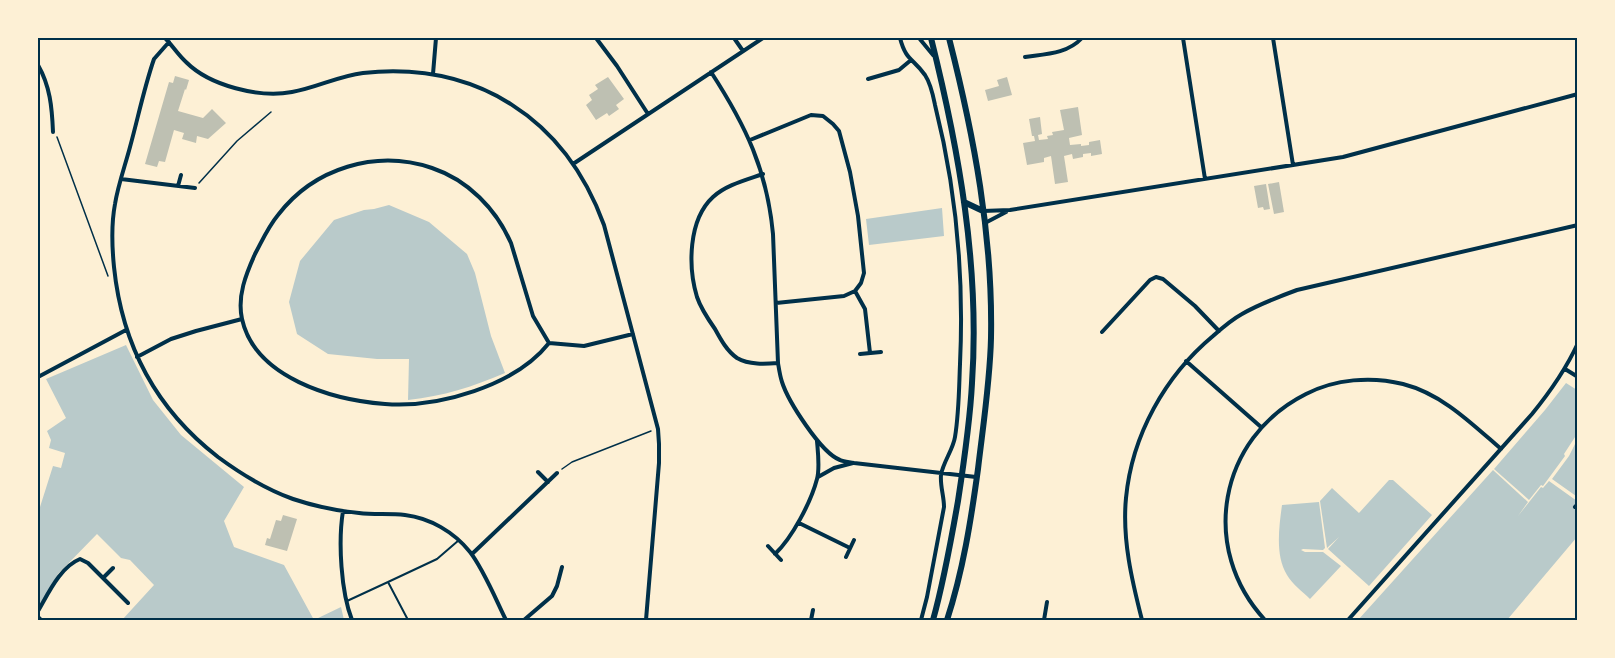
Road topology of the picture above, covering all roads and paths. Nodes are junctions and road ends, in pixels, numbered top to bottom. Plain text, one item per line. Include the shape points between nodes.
1 (165, 38) edge
2 (436, 38) edge
3 (596, 38) edge
4 (735, 38) edge
5 (763, 38) edge
6 (900, 38) edge
7 (919, 38) edge
8 (931, 38) edge
9 (949, 38) edge
10 (1082, 38) edge
11 (1183, 38) edge
12 (1273, 38) edge
13 (169, 42) junction
14 (1034, 48) dead end
15 (743, 51) junction
16 (1034, 56) junction
17 (1025, 57) dead end
18 (936, 58) junction
19 (911, 60) junction
20 (38, 64) edge
21 (711, 72) junction
22 (433, 74) junction
23 (868, 79) dead end
24 (1578, 94) edge
25 (271, 112) dead end
26 (648, 114) junction
27 (53, 132) joint
28 (750, 140) junction
29 (573, 164) junction
30 (1293, 165) junction
31 (763, 174) junction
32 (180, 175) dead end
33 (121, 179) junction
34 (1205, 179) junction
35 (178, 186) junction
36 (195, 188) joint
37 (964, 202) junction
38 (1010, 210) junction
39 (984, 211) junction
40 (985, 223) junction
41 (1578, 225) edge
42 (116, 282) junction
43 (855, 291) junction
44 (776, 303) junction
45 (242, 319) junction
46 (126, 330) junction
47 (1219, 331) junction
48 (1102, 332) dead end
49 (633, 334) junction
50 (549, 343) junction
51 (1578, 343) edge
52 (881, 352) dead end
53 (870, 353) junction
54 (860, 354) dead end
55 (137, 357) junction
56 (1186, 361) junction
57 (778, 363) junction
58 (1565, 369) junction
59 (1578, 377) edge
60 (38, 378) edge
61 (1261, 427) junction
62 (658, 429) junction
63 (818, 440) junction
64 (1501, 449) junction
65 (854, 463) junction
66 (538, 472) dead end
67 (557, 473) joint
68 (941, 473) junction
69 (962, 475) junction
70 (976, 477) junction
71 (818, 478) junction
72 (548, 482) junction
73 (343, 511) junction
74 (799, 523) junction
75 (459, 540) junction
76 (854, 540) dead end
77 (768, 546) dead end
78 (850, 548) junction
79 (472, 554) junction
80 (775, 554) junction
81 (846, 557) dead end
82 (780, 560) dead end
83 (562, 567) dead end
84 (113, 568) dead end
85 (103, 578) junction
86 (388, 582) junction
87 (346, 601) junction
88 (1047, 602) dead end
89 (128, 603) dead end
90 (813, 610) dead end
91 (38, 612) edge
92 (38, 617) edge
93 (41, 621) edge
94 (352, 621) edge
95 (408, 621) edge
96 (506, 621) edge
97 (524, 621) edge
98 (646, 621) edge
99 (811, 621) edge
100 (921, 621) edge
101 (933, 621) edge
102 (947, 621) edge
103 (1044, 621) edge
104 (1142, 621) edge
105 (1265, 621) edge
106 (1348, 621) edge

1 - 13 street
2 - 22 street
3 - 26 street
4 - 15 street
5 - 15 street
6 - 19 street
7 - 18 street
8 - 18 main road
9 - 39 main road via 970,124
10 - 16 street via 1063,51
11 - 34 street
12 - 30 street
13 - 22 street via 186,63 207,77 257,93 293,92 359,73
13 - 33 street via 154,59
14 - 16 street
15 - 21 street
16 - 17 street
18 - 37 main road
19 - 23 street via 899,70
19 - 68 street via 929,81 936,105 953,206 960,288 955,437
20 - 27 street via 50,92
21 - 26 street
21 - 28 street
22 - 29 street via 458,80 508,102 548,133
24 - 30 street via 1343,157
25 - 36 path via 237,141
26 - 29 street
27 - 42 path via 107,275
28 - 31 street
28 - 43 street via 811,115 823,116 839,131 858,216 864,273
29 - 49 street via 604,225
30 - 34 street
31 - 44 street via 772,225
31 - 57 street via 714,196 697,219 692,258 701,307 730,352 751,363
32 - 35 street
33 - 35 street
33 - 42 street via 112,233
34 - 38 street
35 - 36 street
37 - 39 main road
37 - 69 main road via 972,282 973,352
38 - 39 street
38 - 40 street
39 - 40 main road
40 - 70 main road via 991,338
41 - 47 street via 1297,290 1240,314
42 - 46 street
43 - 44 street via 844,296
43 - 53 street via 865,309
44 - 57 street
45 - 50 street via 261,354 292,379 367,403 392,405 450,399 469,393 504,378
45 - 50 street via 242,287 247,271 267,231 292,199 322,177 342,169 380,160 400,160 451,176 467,186 500,220 533,316
45 - 55 street via 171,339
46 - 55 street
46 - 60 street
47 - 48 street via 1195,306 1156,277
47 - 56 street
49 - 50 street via 584,346
49 - 62 street
51 - 58 street
52 - 53 street
53 - 54 street
55 - 73 street via 176,418 225,462 274,491
56 - 61 street
56 - 104 street via 1146,424 1133,460 1126,498 1126,539
57 - 63 street via 789,398
58 - 59 street
58 - 64 street
61 - 64 street via 1276,412 1318,388 1356,380 1388,381 1436,397
61 - 105 street via 1243,452 1233,478 1226,508 1226,537 1232,567 1252,607
62 - 67 path via 572,462
62 - 98 street via 659,463
63 - 65 street via 839,460
63 - 71 street
64 - 106 street
65 - 68 street
65 - 71 street via 834,468
66 - 72 street
67 - 72 street
68 - 69 street
68 - 100 street via 944,507
69 - 70 street
69 - 101 main road
70 - 102 main road via 963,557
71 - 74 street
72 - 79 street
73 - 75 street via 422,518
73 - 87 street via 340,527
74 - 78 street
74 - 80 street
75 - 79 street
75 - 86 lane via 436,559
76 - 78 street
77 - 80 street
78 - 81 street
79 - 96 street
80 - 82 street
83 - 97 street via 552,596
84 - 85 street
85 - 89 street
85 - 91 street via 80,559 73,562
86 - 87 lane
86 - 95 lane
87 - 94 street
88 - 103 street
90 - 99 street
92 - 93 street

